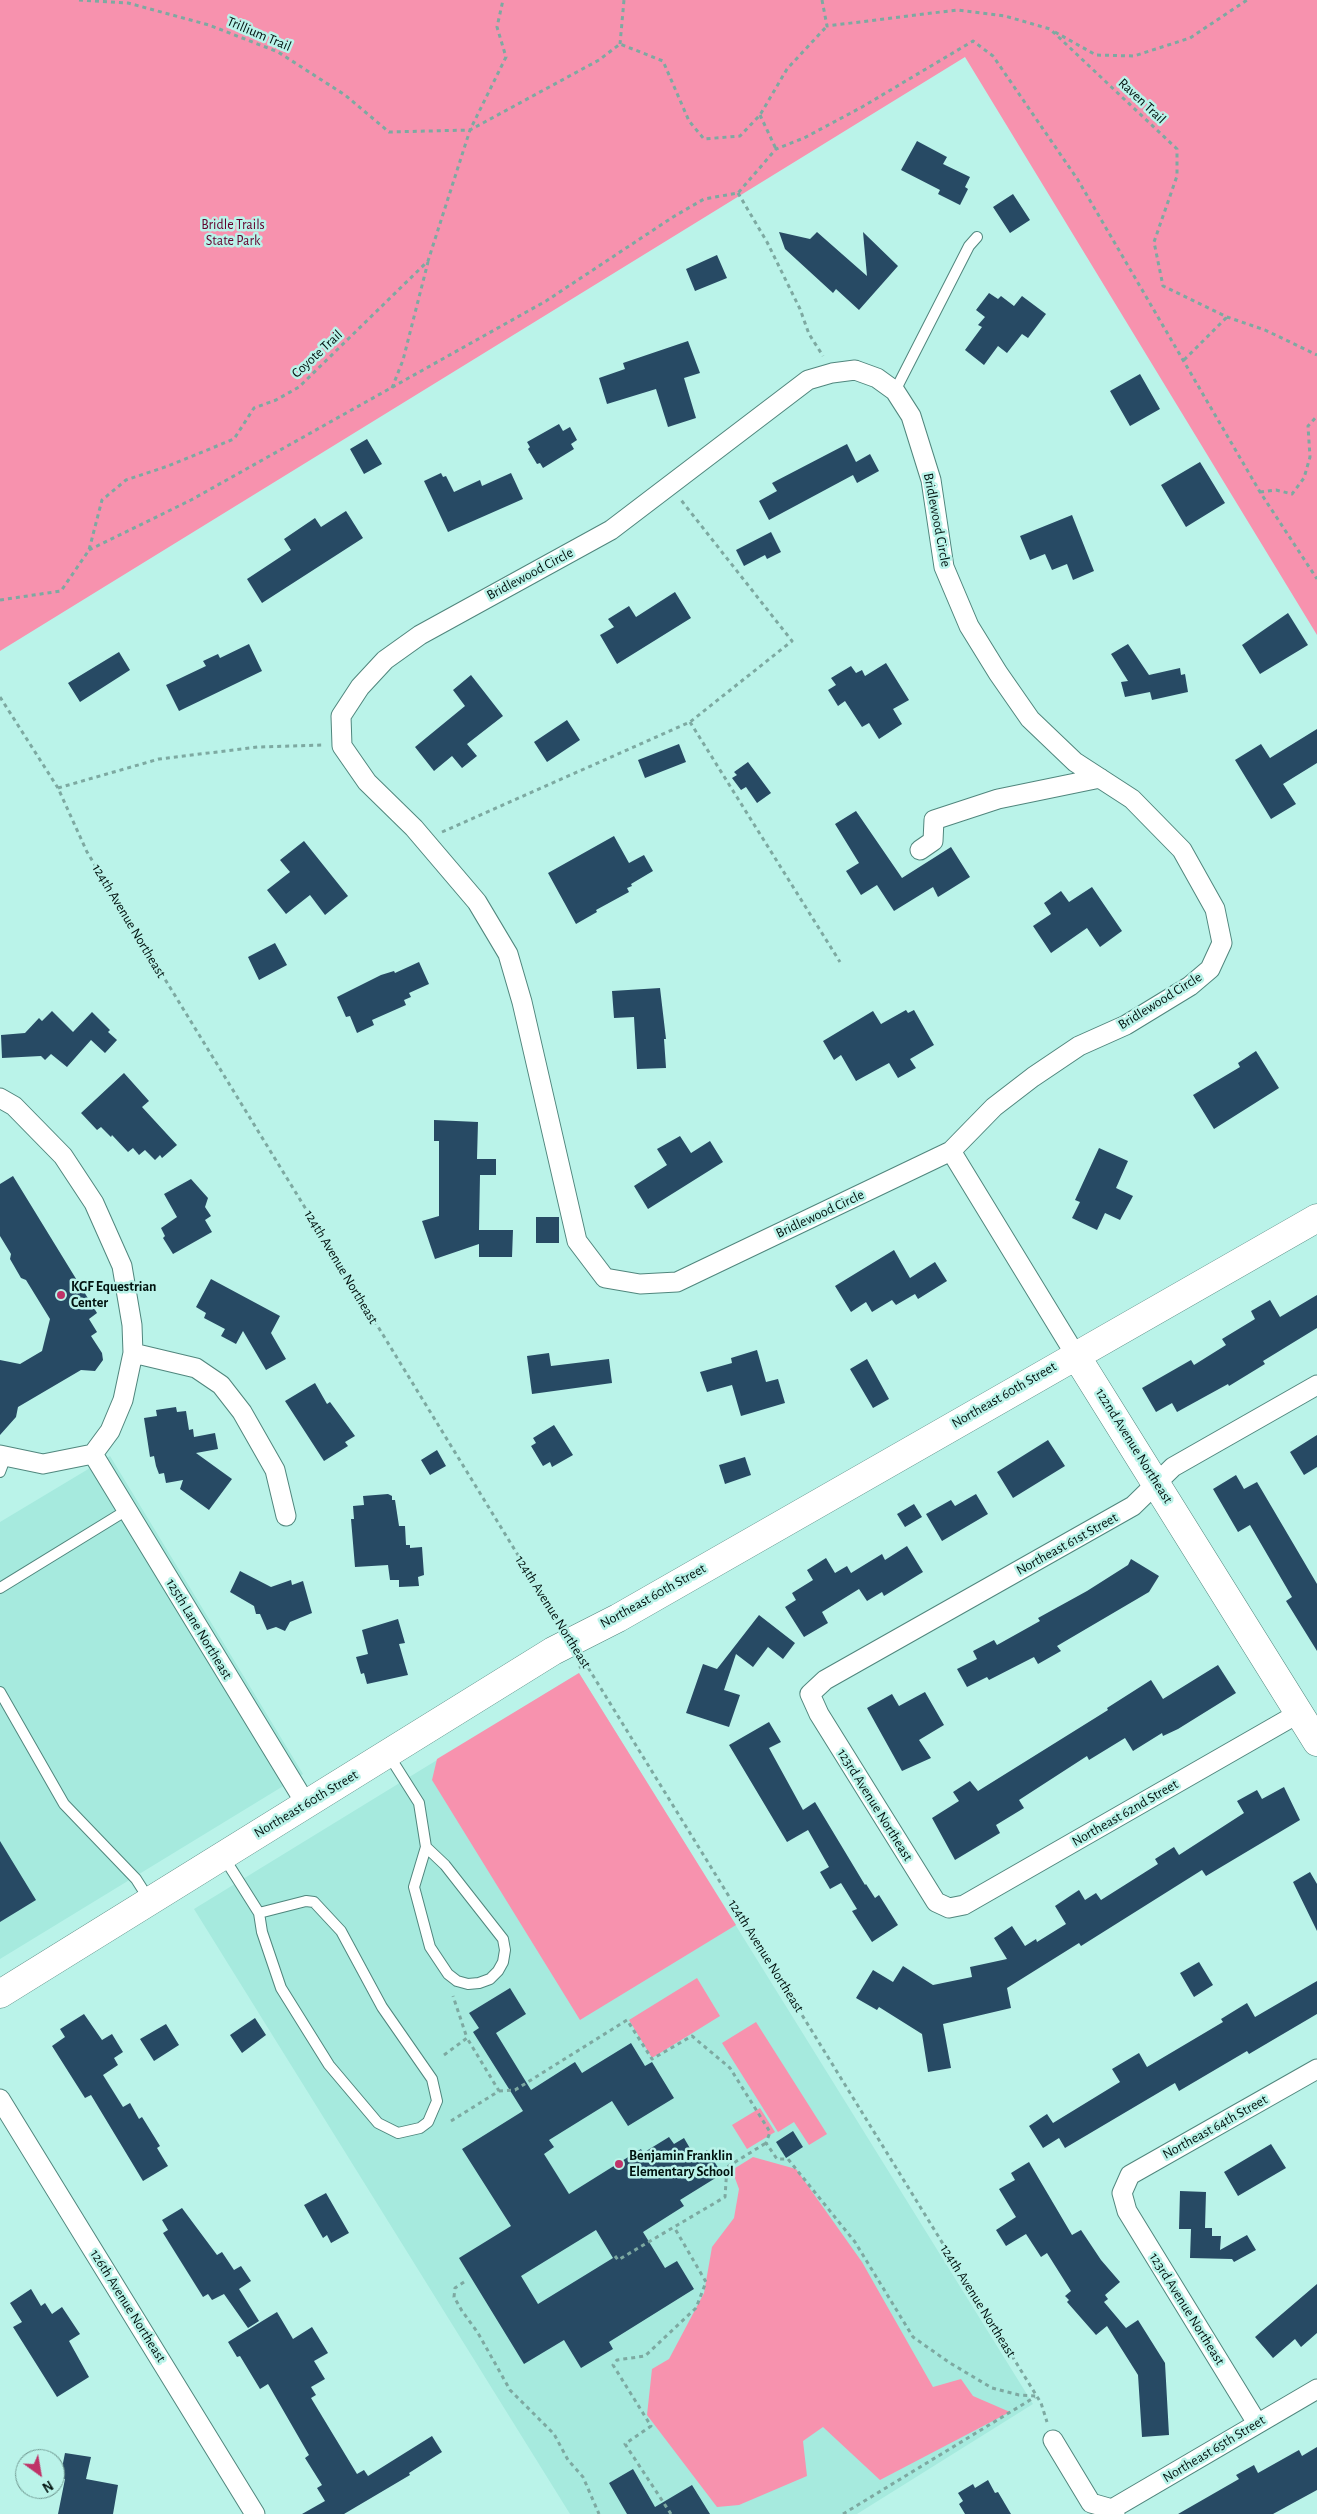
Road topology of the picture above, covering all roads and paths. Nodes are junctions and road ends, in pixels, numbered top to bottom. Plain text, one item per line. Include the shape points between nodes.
1 (78, 0) edge
2 (503, 0) edge
3 (624, 0) edge
4 (822, 0) edge
5 (1246, 0) edge
6 (827, 26) junction
7 (1050, 29) junction
8 (620, 44) junction
9 (760, 115) junction
10 (470, 130) junction
11 (776, 149) junction
12 (738, 193) junction
13 (976, 237) dead end
14 (428, 261) junction
15 (1227, 317) junction
16 (1317, 355) edge
17 (1184, 360) junction
18 (832, 373) junction
19 (392, 388) junction
20 (894, 391) junction
21 (1317, 416) edge
22 (670, 485) junction
23 (1260, 492) junction
24 (90, 550) junction
25 (1317, 579) edge
26 (0, 600) edge
27 (0, 697) edge
28 (690, 722) junction
29 (342, 746) junction
30 (1100, 778) junction
31 (58, 788) junction
32 (424, 840) junction
33 (920, 850) dead end
34 (840, 962) dead end
35 (0, 1098) edge
36 (951, 1151) junction
37 (1317, 1218) edge
38 (133, 1354) junction
39 (1075, 1354) junction
40 (1317, 1385) edge
41 (93, 1454) junction
42 (2, 1461) edge
43 (1158, 1484) junction
44 (127, 1510) junction
45 (286, 1516) dead end
46 (0, 1588) edge
47 (571, 1641) junction
48 (586, 1664) junction
49 (579, 1668) dead end
50 (0, 1692) edge
51 (810, 1694) joint
52 (1299, 1712) junction
53 (1317, 1742) edge
54 (388, 1754) junction
55 (306, 1804) junction
56 (426, 1847) junction
57 (222, 1855) junction
58 (150, 1901) junction
59 (948, 1908) joint
60 (259, 1913) junction
61 (0, 1994) edge
62 (453, 1996) dead end
63 (467, 2038) junction
64 (444, 2055) dead end
65 (1317, 2069) edge
66 (499, 2091) junction
67 (0, 2099) edge
68 (451, 2121) dead end
69 (766, 2143) junction
70 (1122, 2193) joint
71 (674, 2227) junction
72 (615, 2256) dead end
73 (464, 2282) dead end
74 (1317, 2389) edge
75 (1036, 2396) junction
76 (1258, 2422) junction
77 (1053, 2440) joint
78 (1113, 2512) edge
79 (255, 2514) edge
80 (599, 2514) edge
81 (670, 2514) edge
82 (844, 2514) edge

1 - 10 path, Trillium Trail via 128,4 209,25 278,52 344,95 389,132
2 - 10 path, Coyote Trail via 497,27 506,57
3 - 8 path
4 - 6 path
5 - 7 path via 1190,38 1134,56 1096,55
6 - 7 path, Raven Trail via 957,10 1005,16
6 - 9 path via 787,68
7 - 15 path, Raven Trail via 1177,150 1178,176 1154,242 1163,286
8 - 9 path via 663,62 689,121 704,139 740,136
8 - 10 path via 599,60
9 - 11 path
10 - 14 path, Coyote Trail
11 - 12 path
11 - 17 path via 862,107 973,41 992,56 1078,180
12 - 18 path via 767,242
12 - 19 path via 704,199 546,301
13 - 20 lane
14 - 19 path via 403,360
14 - 24 path, Coyote Trail via 299,387 254,408 234,439 126,480 102,500
15 - 16 path, Raven Trail via 1265,330
15 - 17 path
17 - 23 path
18 - 20 street, Bridlewood Circle via 855,370 877,378
18 - 22 street, Bridlewood Circle via 808,380
19 - 24 path via 191,500
20 - 30 street, Bridlewood Circle via 911,416 931,480 944,567 969,626 1030,719 1075,762
21 - 23 path via 1308,426 1310,458 1304,478 1292,494 1276,490
22 - 28 path via 792,641
22 - 29 street, Bridlewood Circle via 610,530 448,618 385,660 360,687 341,716
23 - 25 path
24 - 26 path, Coyote Trail via 61,591
27 - 31 path, 124th Avenue Northeast
28 - 32 path
28 - 34 path
29 - 31 path via 258,746 159,759
29 - 32 street, Bridlewood Circle via 367,782
30 - 33 street via 998,799 934,820 933,841
30 - 36 street, Bridlewood Circle via 1132,799 1182,850 1215,909 1222,943 1210,969 1190,986 1126,1025 1079,1046 1033,1076 994,1107
31 - 47 path, 124th Avenue Northeast via 87,852
32 - 36 street, Bridlewood Circle via 477,902 508,954 577,1241 605,1278 640,1284 677,1282
35 - 38 street via 14,1106 63,1156 94,1203 122,1266 132,1325
36 - 39 street, 122nd Avenue Northeast
37 - 39 street, Northeast 60th Street
38 - 41 street via 123,1400 110,1431
38 - 45 street via 196,1368 221,1385 242,1412 276,1470
39 - 43 street, 122nd Avenue Northeast
39 - 47 street, Northeast 60th Street via 618,1618
40 - 43 street, Northeast 61st Street via 1173,1467
41 - 42 street via 43,1464
41 - 44 street, 125th Lane Northeast
43 - 51 street, Northeast 61st Street via 1133,1506 825,1680
43 - 52 street, 122nd Avenue Northeast
44 - 46 lane
44 - 55 street, 125th Lane Northeast
47 - 48 path, 124th Avenue Northeast
47 - 54 street, Northeast 60th Street
48 - 49 path
48 - 75 path, 124th Avenue Northeast
50 - 58 lane via 64,1804 136,1879
51 - 59 street, 123rd Avenue Northeast via 819,1714 936,1902
52 - 53 street, 122nd Avenue Northeast
52 - 59 street, Northeast 62nd Street via 964,1906
54 - 55 street, Northeast 60th Street
54 - 56 lane via 419,1803
55 - 57 street, Northeast 60th Street
56 - 56 lane via 414,1887 430,1947 448,1974 457,1981 468,1984 490,1979 503,1962 504,1939 445,1865
57 - 58 street, Northeast 60th Street
57 - 60 lane
58 - 61 street, Northeast 60th Street
60 - 60 lane via 281,1988 329,2065 378,2123 387,2129 398,2133 420,2128 428,2122 438,2101 434,2085 382,2007 341,1931 314,1902 306,1900
62 - 63 path
63 - 64 path
63 - 66 path
65 - 70 street, Northeast 64th Street via 1130,2175
66 - 68 path
66 - 69 path via 514,2090 627,2020 652,2059 692,2036 730,2068 770,2132
67 - 79 street, 126th Avenue Northeast
69 - 71 path via 727,2167 725,2197
69 - 75 path via 777,2160 788,2159 855,2242 913,2337 992,2388
70 - 76 street, 123rd Avenue Northeast via 1127,2211
71 - 72 path via 618,2260
71 - 81 path via 706,2282 696,2308 645,2356 617,2360 613,2365 651,2426 625,2444
73 - 80 path via 455,2288 454,2296 462,2310 510,2390 554,2434 568,2460 583,2477
74 - 76 street, Northeast 65th Street
75 - 77 path, 124th Avenue Northeast
75 - 82 path
76 - 78 street, Northeast 65th Street
77 - 78 street via 1091,2503

